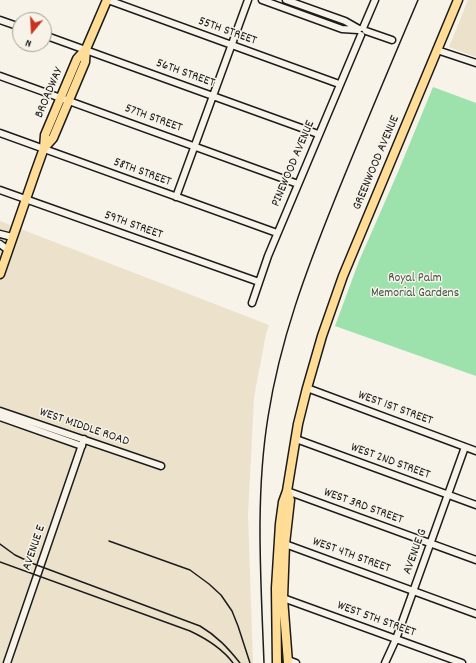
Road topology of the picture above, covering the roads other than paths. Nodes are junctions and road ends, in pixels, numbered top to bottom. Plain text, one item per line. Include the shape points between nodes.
1 (107, 0) edge
2 (247, 0) edge
3 (262, 0) edge
4 (286, 0) edge
5 (375, 0) edge
6 (458, 0) edge
7 (0, 20) edge
8 (12, 24) edge
9 (361, 31) junction
10 (52, 38) edge
11 (392, 40) dead end
12 (231, 45) junction
13 (86, 49) junction
14 (437, 50) junction
15 (476, 63) edge
16 (0, 76) edge
17 (339, 84) junction
18 (212, 96) junction
19 (65, 98) junction
20 (0, 133) edge
21 (318, 134) junction
22 (194, 146) junction
23 (44, 148) junction
24 (298, 184) junction
25 (0, 190) edge
26 (176, 197) junction
27 (25, 199) junction
28 (277, 233) junction
29 (0, 234) edge
30 (12, 236) junction
31 (0, 244) edge
32 (8, 250) junction
33 (0, 274) edge
34 (259, 282) junction
35 (252, 303) dead end
36 (307, 388) junction
37 (0, 411) edge
38 (0, 417) edge
39 (84, 439) junction
40 (296, 439) junction
41 (82, 446) junction
42 (466, 447) junction
43 (476, 451) edge
44 (161, 466) dead end
45 (287, 491) junction
46 (448, 495) junction
47 (476, 506) edge
48 (285, 544) junction
49 (431, 544) junction
50 (476, 560) edge
51 (413, 590) junction
52 (283, 598) junction
53 (476, 614) edge
54 (396, 639) junction
55 (291, 662) edge
56 (7, 663) edge
57 (277, 663) edge
58 (385, 663) edge
59 (462, 663) edge

1 - 12 street, 55TH STREET
1 - 13 main road, BROADWAY
2 - 12 street
3 - 9 street via 342,29
4 - 9 street via 345,21
5 - 9 street, PINEWOOD AVENUE
6 - 14 main road, GREENWOOD AVENUE
7 - 8 street
9 - 11 street
9 - 17 street, PINEWOOD AVENUE
10 - 13 street, 56TH STREET
12 - 17 street, 55TH STREET
12 - 18 street
13 - 18 street, 56TH STREET
13 - 19 main road, BROADWAY via 77,59
14 - 15 street
14 - 36 main road, GREENWOOD AVENUE via 343,276
16 - 19 street, 57TH STREET
17 - 21 street, PINEWOOD AVENUE
18 - 21 street, 56TH STREET
18 - 22 street
19 - 22 street, 57TH STREET
19 - 23 main road, BROADWAY via 45,135
20 - 23 street, 58TH STREET
21 - 24 street, PINEWOOD AVENUE
22 - 24 street, 57TH STREET
22 - 26 street
23 - 26 street, 58TH STREET
23 - 27 main road, BROADWAY
24 - 28 street, PINEWOOD AVENUE
25 - 27 street, 59TH STREET
26 - 28 street, 58TH STREET
27 - 30 main road, BROADWAY
27 - 34 street, 59TH STREET
28 - 34 street, PINEWOOD AVENUE
29 - 30 street
30 - 32 main road, BROADWAY
31 - 32 street
32 - 33 main road, BROADWAY
34 - 35 street, PINEWOOD AVENUE
36 - 40 main road, GREENWOOD AVENUE
36 - 42 street, WEST 1ST STREET
37 - 39 street, WEST MIDDLE ROAD
38 - 41 street, WEST MIDDLE ROAD
39 - 41 street, AVENUE E
39 - 44 street, WEST MIDDLE ROAD
40 - 45 main road, GREENWOOD AVENUE
40 - 46 street, WEST 2ND STREET
41 - 56 street, AVENUE E
42 - 43 street, WEST 1ST STREET
42 - 46 street, AVENUE G
45 - 48 main road via 290,500
45 - 49 street, WEST 3RD STREET
45 - 57 main road via 283,502 276,569
46 - 47 street, WEST 2ND STREET
46 - 49 street, AVENUE G
48 - 51 street, WEST 4TH STREET
48 - 52 main road
49 - 50 street, WEST 3RD STREET
49 - 51 street, AVENUE G
51 - 53 street, WEST 4TH STREET
51 - 54 street, AVENUE G
52 - 54 street, WEST 5TH STREET
52 - 55 main road
54 - 58 street, AVENUE G
54 - 59 street, WEST 5TH STREET

